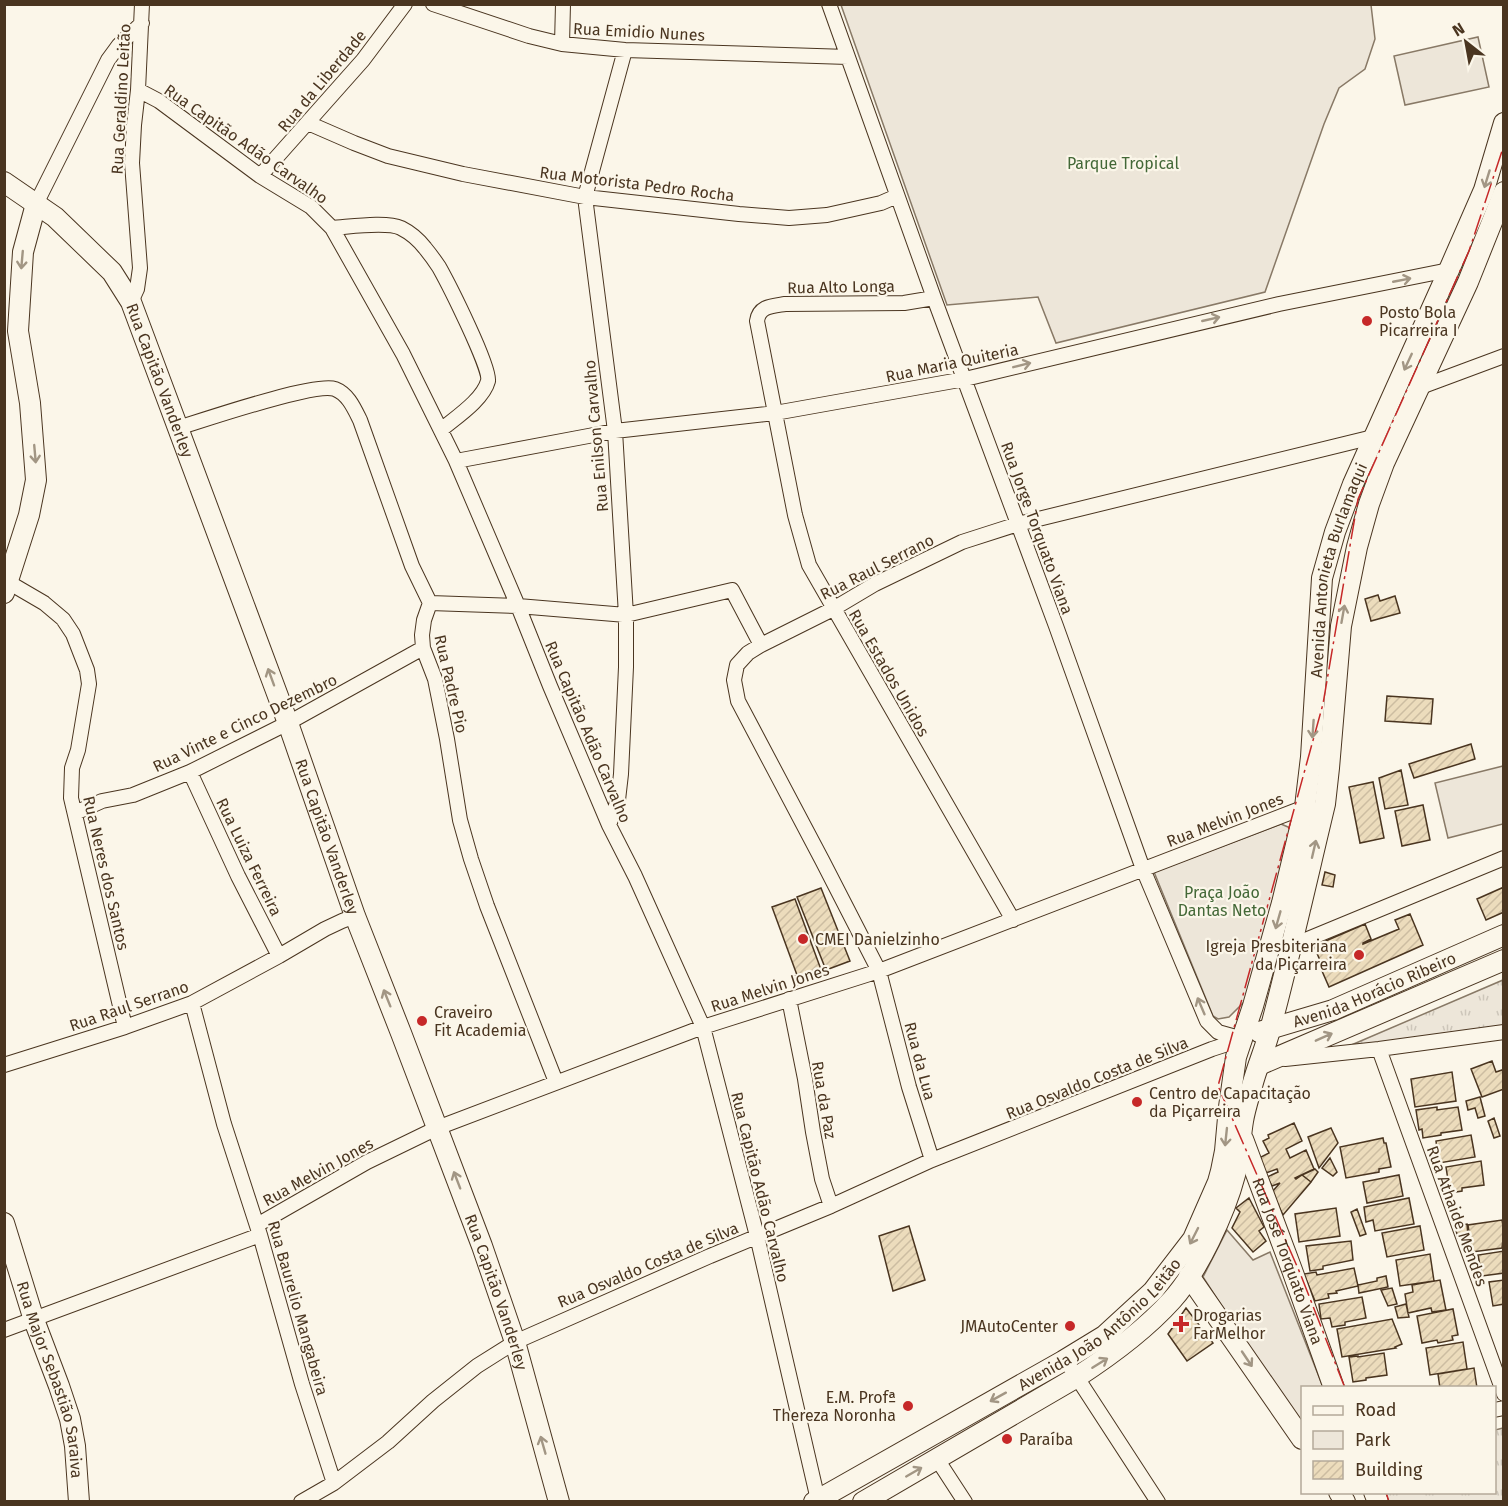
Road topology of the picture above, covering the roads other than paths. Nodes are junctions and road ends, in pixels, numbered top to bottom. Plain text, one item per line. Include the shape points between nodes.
1 (142, 4) edge
2 (405, 4) edge
3 (434, 4) edge
4 (562, 4) edge
5 (829, 4) edge
6 (142, 23) junction
7 (562, 44) junction
8 (625, 50) junction
9 (848, 57) junction
10 (138, 90) junction
11 (308, 123) junction
12 (1503, 123) edge
13 (260, 176) junction
14 (4, 182) edge
15 (1503, 192) edge
16 (897, 196) junction
17 (585, 197) junction
18 (36, 204) junction
19 (332, 228) junction
20 (1449, 270) junction
21 (1470, 276) junction
22 (934, 298) junction
23 (1437, 299) junction
24 (131, 302) junction
25 (1456, 306) junction
26 (756, 321) joint
27 (11, 332) edge
28 (1503, 356) edge
29 (965, 379) junction
30 (1418, 388) junction
31 (775, 413) junction
32 (178, 428) junction
33 (441, 430) junction
34 (615, 431) junction
35 (1373, 437) junction
36 (456, 460) junction
37 (1018, 524) junction
38 (6, 587) edge
39 (429, 603) junction
40 (518, 606) junction
41 (833, 609) junction
42 (626, 615) junction
43 (760, 645) junction
44 (423, 648) junction
45 (1318, 648) junction
46 (1339, 651) junction
47 (1315, 690) junction
48 (1336, 691) junction
49 (288, 723) junction
50 (190, 772) junction
51 (1305, 807) junction
52 (75, 813) junction
53 (609, 825) junction
54 (1503, 858) edge
55 (1143, 869) junction
56 (355, 916) junction
57 (1013, 920) junction
58 (1503, 935) edge
59 (1291, 946) junction
60 (279, 957) junction
61 (1503, 960) edge
62 (879, 970) junction
63 (789, 999) junction
64 (192, 1003) junction
65 (124, 1027) junction
66 (703, 1027) junction
67 (1270, 1028) junction
68 (1503, 1032) edge
69 (1243, 1039) junction
70 (1379, 1049) junction
71 (1265, 1063) junction
72 (4, 1065) edge
73 (556, 1082) junction
74 (436, 1128) junction
75 (1242, 1135) junction
76 (932, 1160) junction
77 (1226, 1178) junction
78 (1261, 1189) junction
79 (831, 1206) junction
80 (4, 1222) edge
81 (259, 1230) junction
82 (757, 1236) junction
83 (1190, 1276) junction
84 (34, 1320) junction
85 (4, 1330) edge
86 (514, 1342) junction
87 (1065, 1359) junction
88 (1077, 1377) junction
89 (1333, 1386) edge
90 (1503, 1394) edge
91 (1301, 1438) edge
92 (937, 1459) junction
93 (334, 1483) junction
94 (816, 1501) edge
95 (79, 1502) edge
96 (301, 1502) edge
97 (559, 1502) edge
98 (863, 1502) edge
99 (965, 1502) edge
100 (1158, 1502) edge

1 - 6 street, Rua Geraldino Leitão
2 - 11 street, Rua da Liberdade
3 - 7 street, Rua Emidio Nunes
4 - 7 street
5 - 9 street, Rua Jorge Torquato Viana
6 - 10 street, Rua Geraldino Leitão
6 - 18 street via 108,60
7 - 8 street, Rua Emidio Nunes
8 - 9 street, Rua Emidio Nunes
8 - 17 street, Rua Enilson Carvalho
9 - 16 street, Rua Jorge Torquato Viana
10 - 13 street, Rua Capitão Adão Carvalho via 159,101
10 - 24 street, Rua Geraldino Leitão via 132,163 140,268
11 - 13 street, Rua da Liberdade
11 - 17 street, Rua Motorista Pedro Rocha via 388,156
12 -> 20 main road, Avenida Antonieta Burlamaqui via 1484,190
13 - 19 street, Rua Capitão Adão Carvalho via 311,207
14 - 18 main road, Rua Capitão Vanderley
15 - 21 main road, Avenida Antonieta Burlamaqui
16 - 17 street, Rua Motorista Pedro Rocha via 827,215 789,218
16 - 22 street, Rua Jorge Torquato Viana
17 - 34 street, Rua Enilson Carvalho
18 - 24 main road, Rua Capitão Vanderley via 55,216 112,272
18 -> 27 main road via 23,252
19 - 33 street, Rua Capitão Adão Carvalho
19 - 33 street via 398,227 415,236 439,267 489,378 472,404
20 - 21 main road
20 - 23 main road, Avenida Antonieta Burlamaqui
29 -> 20 street, Rua Maria Quiteria via 1279,304
21 - 25 main road, Avenida Antonieta Burlamaqui
22 - 26 street, Rua Alto Longa via 904,303 784,304 760,311
22 - 29 street, Rua Jorge Torquato Viana
23 - 25 main road
23 -> 35 main road, Avenida Antonieta Burlamaqui
24 - 32 main road, Rua Capitão Vanderley
25 - 30 main road, Avenida Antonieta Burlamaqui
26 - 31 street, Rua Estados Unidos
27 -> 38 main road via 30,403 36,471 29,515
28 - 30 street
29 - 31 street, Rua Maria Quiteria
29 - 37 street, Rua Jorge Torquato Viana
46 -> 30 main road, Avenida Antonieta Burlamaqui via 1350,577 1369,504
31 - 34 street, Rua Maria Quiteria
31 - 41 street, Rua Estados Unidos via 809,565
32 - 39 street via 308,390 333,388 345,395 360,420
49 -> 32 main road, Rua Capitão Vanderley
33 - 36 street, Rua Capitão Adão Carvalho
34 - 36 street, Rua Maria Quiteria
34 - 42 street, Rua Enilson Carvalho
35 - 37 street, Rua Raul Serrano
35 - 45 main road, Avenida Antonieta Burlamaqui via 1335,532 1322,578
36 - 40 street, Rua Capitão Adão Carvalho
37 - 41 street, Rua Raul Serrano via 962,542
37 - 55 street, Rua Jorge Torquato Viana
38 - 52 street, Rua Neres dos Santos via 44,603 63,619 87,670 89,684 72,768
39 - 40 street
39 - 44 street, Rua Padre Pio
40 - 42 street
40 - 53 street, Rua Capitão Adão Carvalho
41 - 43 street, Rua Raul Serrano
41 - 57 street, Rua Estados Unidos
42 - 43 street via 732,591
42 - 53 street, Rua Enilson Carvalho via 621,774 618,800
43 - 62 street, Rua Raul Serrano via 737,665 734,680 738,701
44 - 49 street, Rua Vinte e Cinco Dezembro
44 - 73 street, Rua Padre Pio via 435,679 460,820 471,859
45 - 46 main road
45 - 47 main road, Avenida Antonieta Burlamaqui
46 - 48 main road, Avenida Antonieta Burlamaqui
47 - 48 main road
47 -> 51 main road, Avenida Antonieta Burlamaqui
59 -> 48 main road, Avenida Antonieta Burlamaqui via 1325,804
49 - 50 street, Rua Vinte e Cinco Dezembro
49 - 56 main road, Rua Capitão Vanderley
50 - 52 street, Rua Vinte e Cinco Dezembro
50 - 60 street, Rua Luiza Ferreira
51 - 55 street, Rua Melvin Jones
51 -> 69 main road, Avenida Antonieta Burlamaqui
52 - 65 street, Rua Neres dos Santos
53 - 66 street, Rua Capitão Adão Carvalho
54 - 59 street
55 - 57 street, Rua Melvin Jones
69 -> 55 street, Rua Jorge Torquato Viana via 1218,1032 1207,1021
56 - 60 street, Rua Raul Serrano
74 -> 56 main road, Rua Capitão Vanderley
57 - 62 street, Rua Melvin Jones
58 - 67 main road, Avenida Horácio Ribeiro via 1333,1010
59 - 67 main road, Avenida Antonieta Burlamaqui
60 - 64 street, Rua Raul Serrano
71 -> 61 main road, Avenida Horácio Ribeiro
62 - 63 street, Rua Melvin Jones
62 - 76 street, Rua da Lua
63 - 66 street, Rua Melvin Jones
63 - 79 street, Rua da Paz via 820,1170
64 - 65 street, Rua Raul Serrano
64 - 81 street, Rua Baurelio Mangabeira via 224,1124
65 - 72 street, Rua Raul Serrano
66 - 73 street, Rua Melvin Jones
66 - 82 street, Rua Capitão Adão Carvalho
67 - 69 main road, Avenida Horácio Ribeiro
67 - 71 main road, Avenida João Antônio Leitão
68 - 70 street
69 - 76 street, Rua Osvaldo Costa de Silva
69 -> 77 main road, Avenida João Antônio Leitão via 1236,1057 1230,1099
70 - 71 street
70 - 90 street, Rua Athaide Mendes
71 - 75 main road, Avenida João Antônio Leitão via 1248,1100
73 - 74 street, Rua Melvin Jones
74 - 81 street, Rua Melvin Jones via 367,1162
86 -> 74 main road, Rua Capitão Vanderley
75 - 77 main road, Avenida João Antônio Leitão via 1240,1153
75 - 78 main road, Rua José Torquato Viana
76 - 79 street, Rua Osvaldo Costa de Silva
77 - 78 main road via 1241,1175
77 - 83 main road, Avenida João Antônio Leitão via 1226,1202
77 -> 87 main road, Avenida João Antônio Leitão via 1193,1239 1153,1291 1104,1336
78 - 89 main road, Rua José Torquato Viana
79 - 82 street, Rua Osvaldo Costa de Silva
80 - 84 main road, Rua Major Sebastião Saraiva
81 - 84 street, Rua Melvin Jones
81 - 93 street, Rua Baurelio Mangabeira
82 - 86 street, Rua Osvaldo Costa de Silva
82 - 94 street, Rua Capitão Adão Carvalho
88 -> 83 main road, Avenida João Antônio Leitão via 1138,1332 1173,1299
83 -> 91 main road
84 - 85 street, Rua Melvin Jones
84 - 95 main road, Rua Major Sebastião Saraiva via 70,1419
86 - 93 street, Rua Osvaldo Costa de Silva via 477,1366
97 -> 86 main road, Rua Capitão Vanderley
87 - 88 street
87 -> 94 main road, Avenida João Antônio Leitão
88 - 92 main road, Avenida João Antônio Leitão
88 - 100 street
98 -> 92 main road, Avenida João Antônio Leitão
92 - 99 street
93 - 96 street, Rua Osvaldo Costa de Silva

